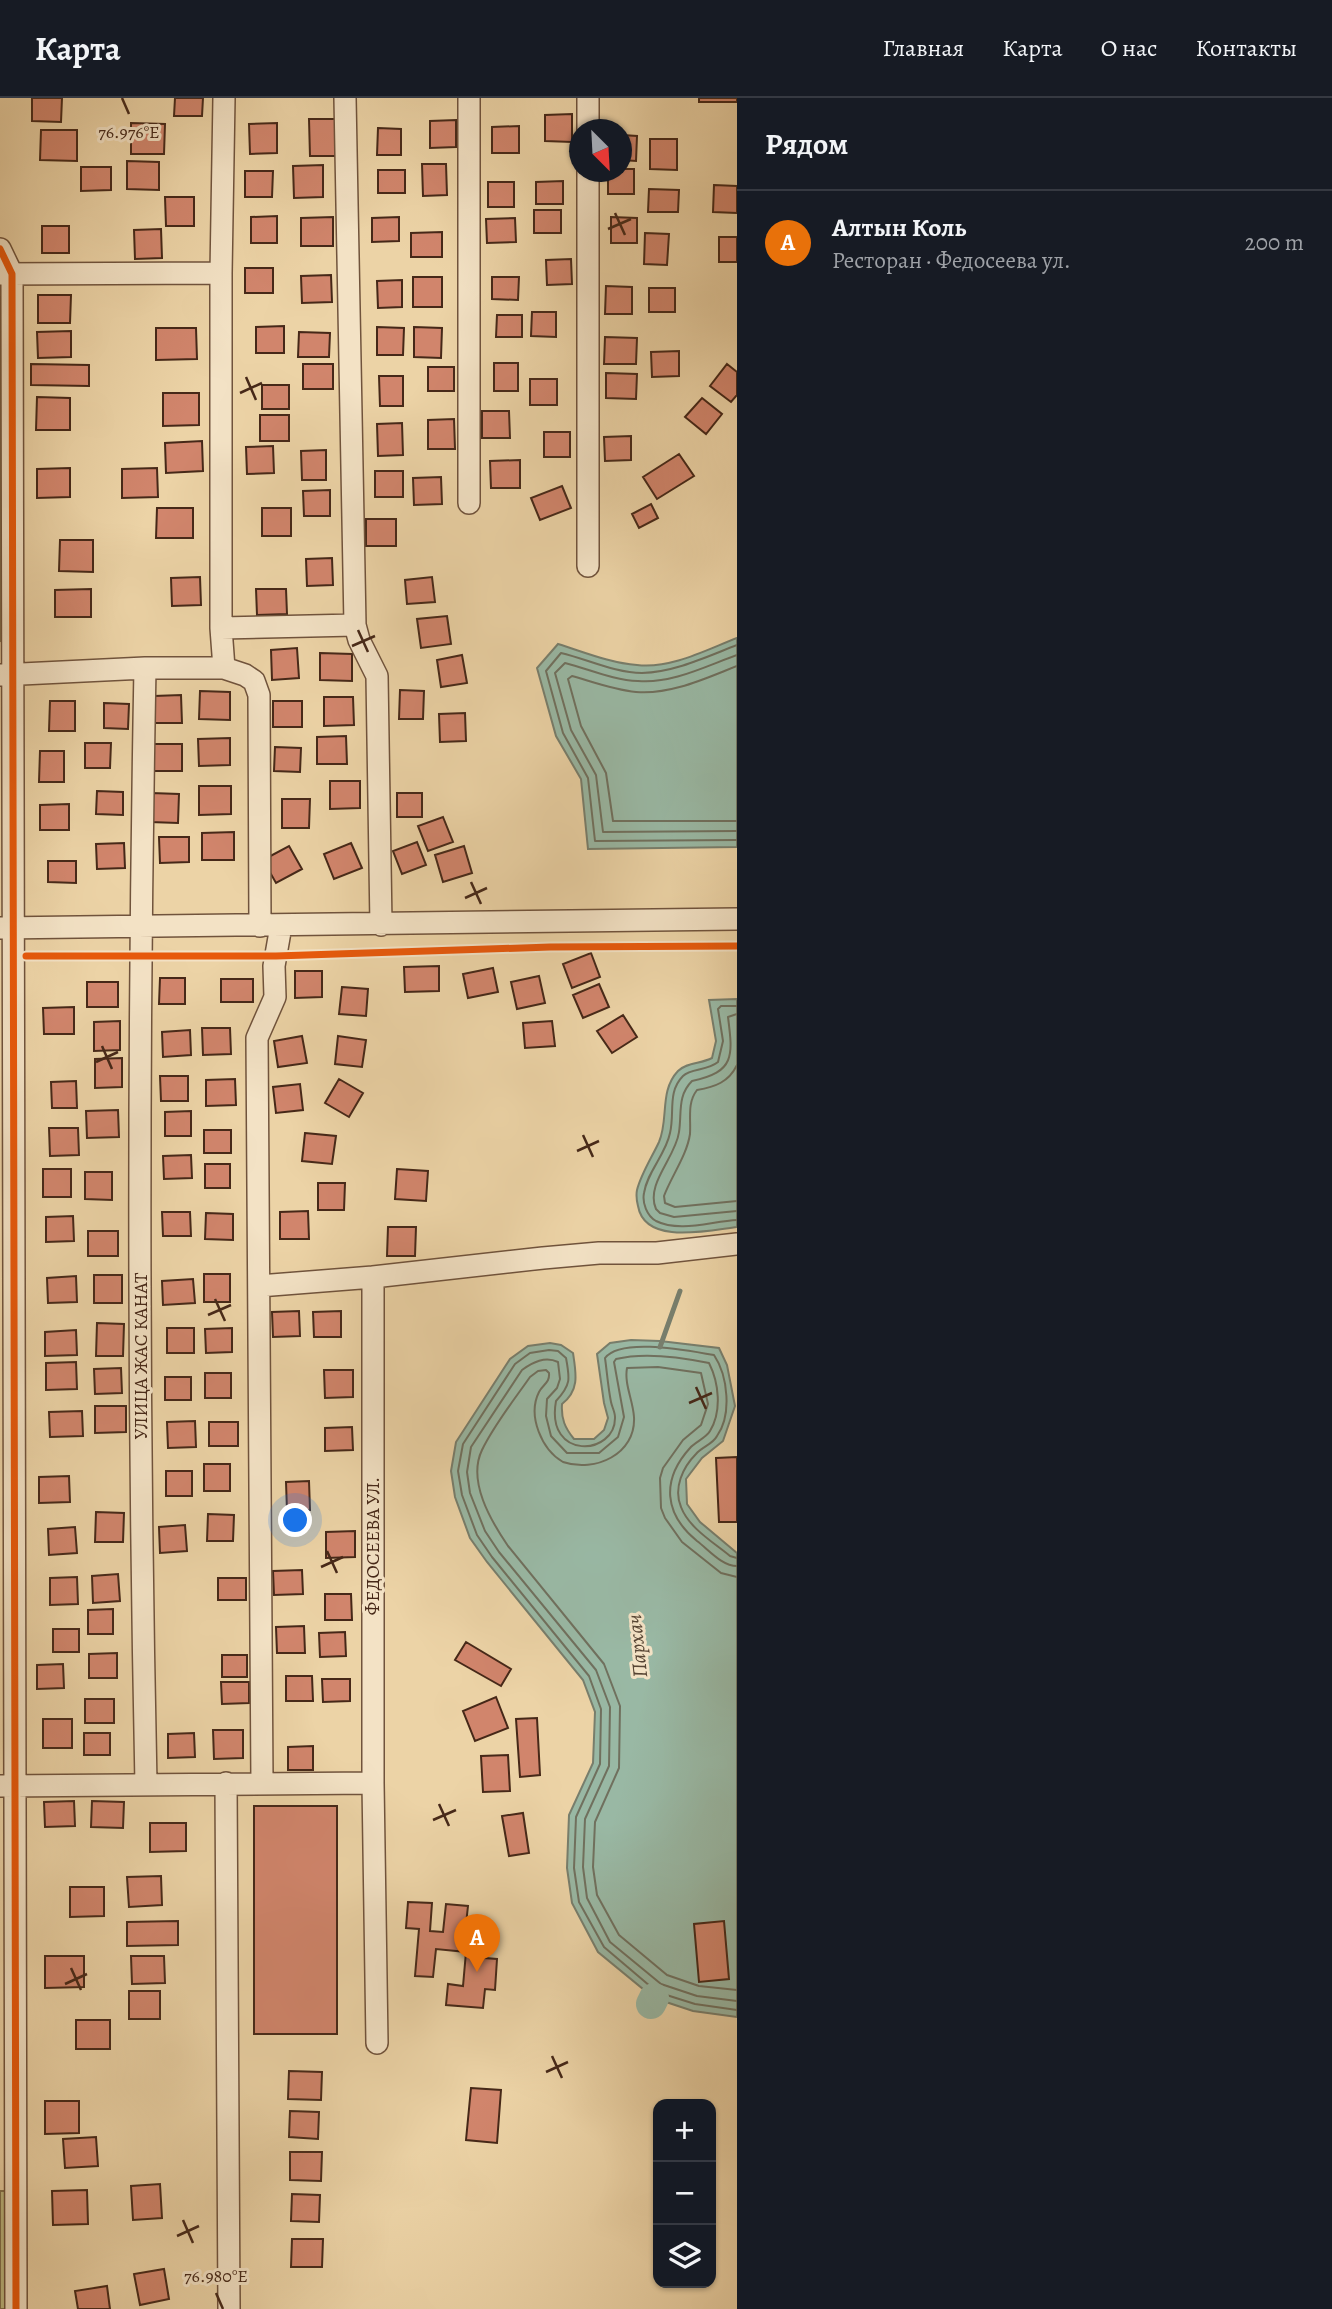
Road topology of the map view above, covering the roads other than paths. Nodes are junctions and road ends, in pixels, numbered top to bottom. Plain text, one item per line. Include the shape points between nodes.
1 (224, 98) edge
2 (345, 98) edge
3 (469, 98) edge
4 (588, 98) edge
5 (588, 119) edge
6 (588, 182) edge
7 (0, 249) edge
8 (221, 273) junction
9 (6, 274) edge
10 (469, 503) dead end
11 (589, 566) dead end
12 (355, 625) junction
13 (221, 628) junction
14 (145, 668) junction
15 (224, 668) junction
16 (6, 675) edge
17 (737, 919) edge
18 (381, 925) junction
19 (270, 926) junction
20 (141, 927) junction
21 (7, 928) edge
22 (737, 1244) edge
23 (373, 1277) junction
24 (259, 1286) junction
25 (7, 1382) edge
26 (226, 1783) junction
27 (373, 1783) junction
28 (146, 1784) junction
29 (262, 1784) junction
30 (8, 1786) edge
31 (377, 2043) dead end
32 (8, 2170) edge
33 (16, 2309) edge
34 (229, 2309) edge

1 - 8 street
2 - 12 street
3 - 10 street
4 - 5 street
6 - 11 street
7 - 9 street
8 - 9 street
8 - 13 street
9 - 16 street
12 - 13 street
12 - 18 street via 377,676
13 - 15 street
14 - 15 street
14 - 16 street
14 - 20 street, УЛИЦА ЖАС КАНАТ
15 - 19 street via 254,681 258,695
16 - 21 street
17 - 18 street
18 - 19 street
19 - 20 street
19 - 24 street via 275,997 257,1038
20 - 21 street
20 - 28 street, УЛИЦА ЖАС КАНАТ
21 - 25 street
22 - 23 street
23 - 24 street
23 - 27 street, ФЕДОСЕЕВА УЛ.
24 - 29 street
25 - 30 street
26 - 28 street
26 - 29 street
26 - 34 street
27 - 29 street
27 - 31 street, ФЕДОСЕЕВА УЛ.
28 - 30 street
30 - 32 street
32 - 33 street

